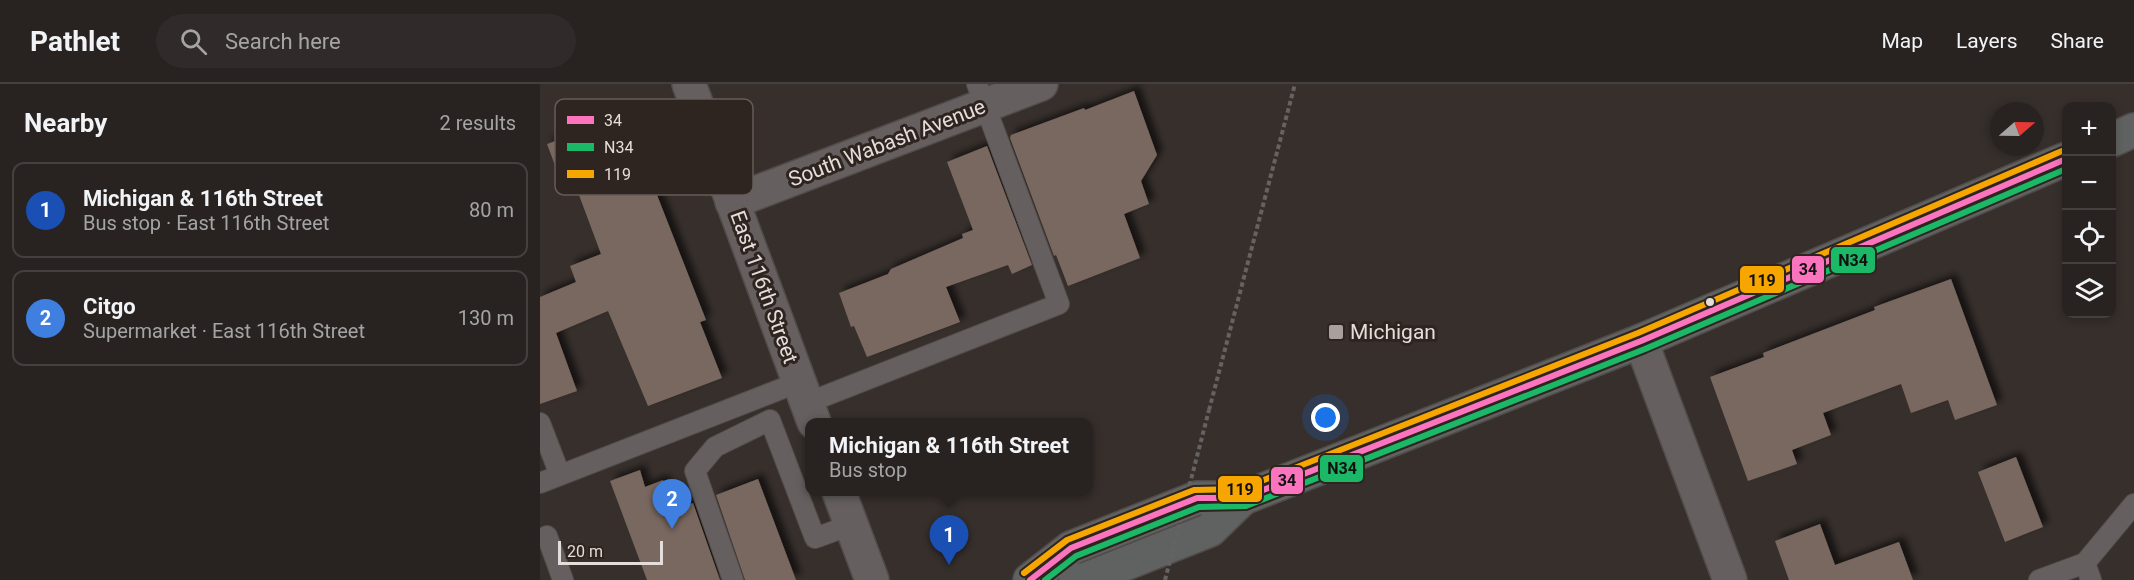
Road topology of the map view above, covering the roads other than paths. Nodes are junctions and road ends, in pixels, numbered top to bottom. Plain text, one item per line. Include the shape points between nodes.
1 (689, 84) edge
2 (1041, 84) edge
3 (981, 95) edge
4 (694, 99) edge
5 (2134, 130) edge
6 (2116, 138) edge
7 (2062, 161) edge
8 (753, 193) edge
9 (729, 195) edge
10 (748, 195) edge
11 (732, 202) junction
12 (1641, 341) junction
13 (806, 402) edge
14 (540, 423) edge
15 (560, 475) junction
16 (540, 483) edge
17 (841, 496) edge
18 (1243, 498) junction
19 (2134, 504) edge
20 (852, 525) junction
21 (547, 536) dead end
22 (2088, 571) edge
23 (563, 580) edge
24 (733, 580) edge
25 (872, 580) edge
26 (1030, 580) edge
27 (1076, 580) edge
28 (1730, 580) edge
29 (2039, 580) edge

1 - 4 street, East 116th Street
2 - 3 street, South Wabash Avenue
3 - 8 street, South Wabash Avenue
3 - 13 lane via 1059,304
5 - 6 main road
7 - 12 main road
9 - 11 street, East 116th Street
10 - 11 street, South Wabash Avenue
11 - 13 street, East 116th Street
12 - 18 main road
12 - 28 street
13 - 15 lane
14 - 15 lane
15 - 16 lane
17 - 20 street
18 - 26 main road via 1197,498 1071,548
18 - 27 main road via 1210,530
19 - 22 lane
20 - 24 lane via 815,538 770,420 715,447 695,471
20 - 25 street
21 - 23 lane
22 - 29 lane

